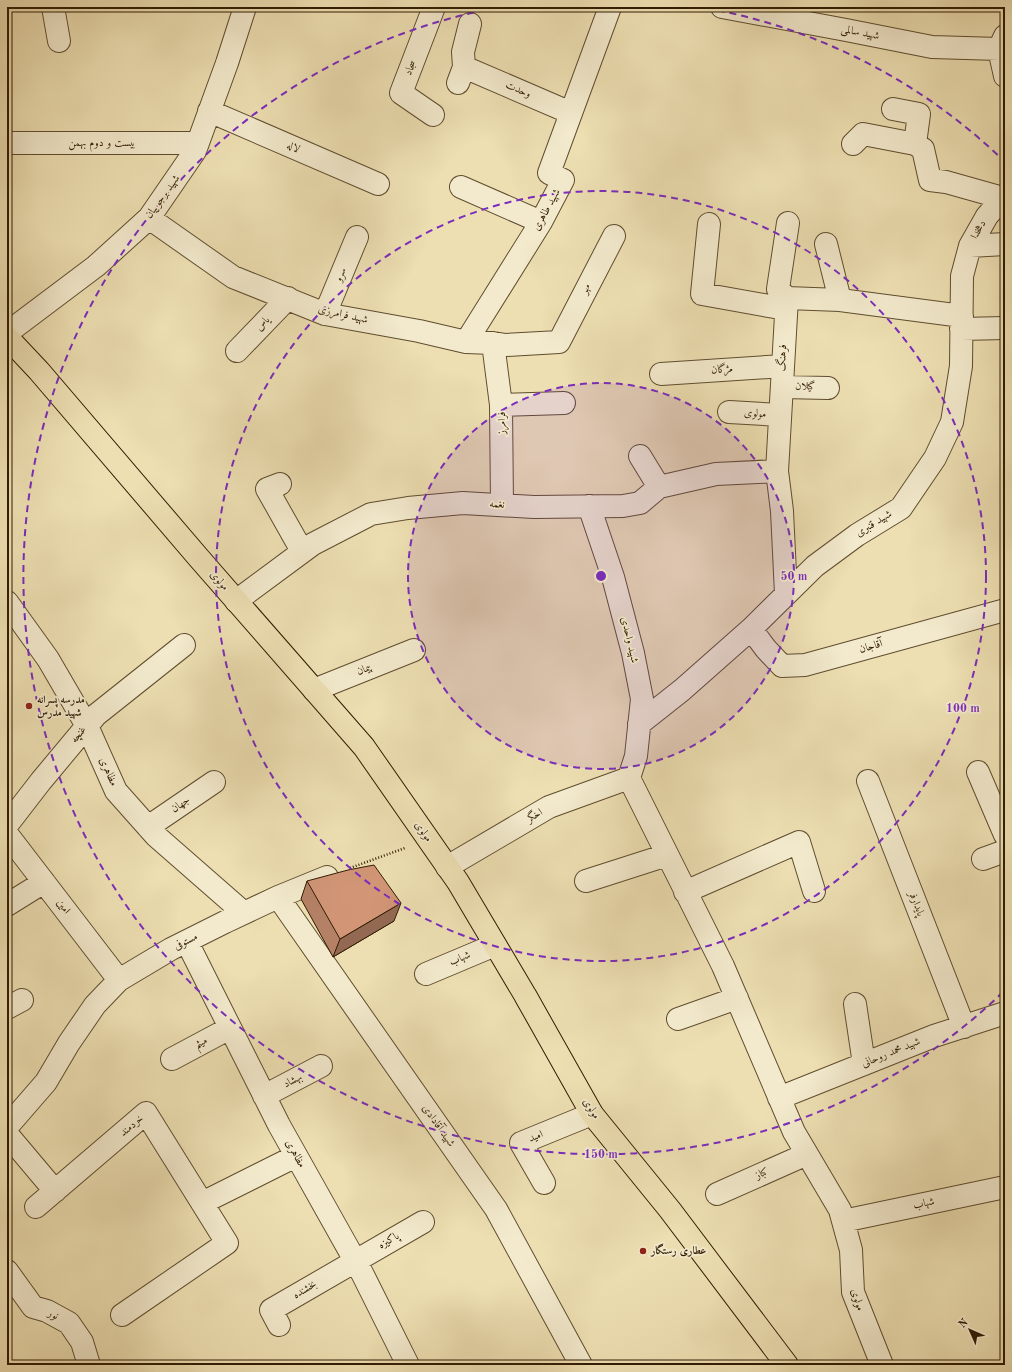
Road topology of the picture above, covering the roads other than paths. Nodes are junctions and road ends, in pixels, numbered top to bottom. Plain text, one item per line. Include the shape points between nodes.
1 (53, 7) edge
2 (245, 7) edge
3 (434, 7) edge
4 (610, 7) edge
5 (722, 7) edge
6 (470, 24) dead end
7 (59, 41) dead end
8 (1002, 42) edge
9 (1005, 76) edge
10 (893, 108) dead end
11 (209, 111) junction
12 (571, 113) junction
13 (433, 115) dead end
14 (7, 143) edge
15 (198, 143) junction
16 (853, 144) dead end
17 (915, 144) junction
18 (378, 184) dead end
19 (461, 187) dead end
20 (1004, 197) edge
21 (149, 218) junction
22 (541, 222) junction
23 (788, 223) dead end
24 (709, 224) dead end
25 (614, 236) dead end
26 (357, 237) dead end
27 (826, 244) dead end
28 (1005, 244) edge
29 (970, 246) junction
30 (288, 298) junction
31 (840, 300) junction
32 (787, 303) junction
33 (325, 314) junction
34 (962, 322) junction
35 (1005, 328) edge
36 (7, 333) edge
37 (7, 337) edge
38 (466, 342) junction
39 (559, 342) joint
40 (493, 343) junction
41 (237, 351) dead end
42 (661, 374) dead end
43 (782, 377) junction
44 (828, 388) dead end
45 (564, 404) dead end
46 (502, 405) junction
47 (729, 412) dead end
48 (780, 416) junction
49 (640, 456) dead end
50 (777, 471) junction
51 (280, 484) dead end
52 (659, 487) junction
53 (502, 505) junction
54 (589, 506) junction
55 (302, 551) junction
56 (786, 594) junction
57 (236, 600) junction
58 (7, 602) edge
59 (1005, 610) edge
60 (751, 630) junction
61 (184, 645) dead end
62 (414, 650) dead end
63 (314, 690) junction
64 (639, 724) junction
65 (87, 726) junction
66 (978, 772) dead end
67 (629, 778) junction
68 (868, 781) dead end
69 (214, 782) dead end
70 (7, 825) edge
71 (148, 827) junction
72 (7, 834) edge
73 (1005, 835) edge
74 (1005, 851) edge
75 (667, 855) junction
76 (983, 860) dead end
77 (447, 867) junction
78 (327, 877) edge
79 (586, 881) dead end
80 (44, 882) junction
81 (814, 891) dead end
82 (685, 892) junction
83 (278, 897) junction
84 (7, 905) edge
85 (244, 913) junction
86 (186, 942) junction
87 (495, 945) junction
88 (426, 974) dead end
89 (119, 980) junction
90 (736, 998) junction
91 (856, 1004) dead end
92 (1005, 1013) edge
93 (678, 1019) dead end
94 (964, 1027) junction
95 (230, 1028) junction
96 (172, 1059) dead end
97 (864, 1064) junction
98 (322, 1066) dead end
99 (264, 1096) junction
100 (779, 1098) junction
101 (592, 1114) junction
102 (7, 1127) edge
103 (7, 1134) edge
104 (807, 1154) junction
105 (296, 1156) junction
106 (544, 1183) dead end
107 (1005, 1187) edge
108 (55, 1191) junction
109 (717, 1194) dead end
110 (202, 1203) junction
111 (36, 1207) dead end
112 (843, 1221) junction
113 (423, 1222) dead end
114 (355, 1261) junction
115 (7, 1271) edge
116 (122, 1315) dead end
117 (279, 1325) dead end
118 (89, 1365) edge
119 (408, 1365) edge
120 (581, 1365) edge
121 (787, 1365) edge
122 (882, 1365) edge

1 - 7 street
2 - 11 street, شهید برجوییان
3 - 13 street, سجاد via 401,93
4 - 12 street, شهید طاهری
5 - 8 street, شهید سالمی via 932,47
6 - 12 street, وحدت via 463,52 461,75
8 - 9 street
10 - 17 street via 919,114
11 - 15 street, شهید برجوییان
11 - 18 street, لاله
12 - 22 street, شهید طاهری via 549,173 563,180
14 - 15 street, بیست و دوم بهمن
15 - 21 street, شهید برجوییان
16 - 17 street via 863,134
17 - 20 street via 923,149 930,180
19 - 22 street
20 - 29 street, دهخدا via 987,216
21 - 30 street, شهید فرامرزی via 233,277
21 - 36 street, شهید برجوییان via 96,266
22 - 38 street, شهید طاهری
23 - 32 street via 778,289
24 - 32 street via 702,294
25 - 39 street, مهر
26 - 33 street, سرو
27 - 31 street
28 - 29 street
29 - 34 street, شهید قنبری via 962,276
30 - 33 street, شهید فرامرزی
30 - 41 street, یاس
31 - 32 street
31 - 34 street
32 - 43 street, فرهنگ
33 - 38 street, شهید فرامرزی via 419,330
34 - 35 street
34 - 56 street, شهید قنبری via 961,366 952,422 935,458 901,508 857,535 815,566
37 - 57 main road, مولوی
38 - 40 street, شهید فرامرزی
39 - 40 street, شهید فرامرزی via 506,345
40 - 46 street, فرامرز
42 - 43 street, مژگان
43 - 44 street, گیلان
43 - 48 street, فرهنگ
45 - 46 street
46 - 53 street, فرامرز
47 - 48 street, مولوی
48 - 50 street, فرهنگ
49 - 52 street
50 - 52 street, نغمه via 716,474
50 - 56 street, فرهنگ via 782,511
51 - 55 street via 267,489
52 - 54 street, نغمه via 640,503
53 - 54 street, نغمه
53 - 55 street, نغمه via 463,503 371,514
54 - 64 street, شهید واحدی via 613,577 633,653 642,699
55 - 57 street, نغمه
56 - 60 street, شهید قنبری
57 - 63 main road, مولوی
58 - 65 street, مظاهری via 48,659
59 - 60 street, آقاجان via 805,665 782,666
60 - 64 street, شهید قنبری
61 - 65 street, غنچه via 96,715
62 - 63 street, پیمان
63 - 77 main road, مولوی via 364,748
64 - 67 street, شهید واحدی via 636,756
65 - 70 street, غنچه
65 - 71 street, مظاهری via 116,792
66 - 73 street
67 - 75 street, مولوی
67 - 77 street, اخگر via 549,808
68 - 94 street, پایدارفر
69 - 71 street, جهان
71 - 85 street, مظاهری
72 - 80 street, امین
74 - 76 street
75 - 79 street
75 - 82 street, مولوی
77 - 87 main road, مولوی
78 - 83 street, مستوفی
80 - 84 street
80 - 89 street, امین
81 - 82 street via 799,842
82 - 90 street, مولوی
83 - 85 street, مستوفی
83 - 120 street, شهید آقادادی via 496,1208
85 - 86 street, مستوفی
86 - 89 street, مستوفی
86 - 95 street, مظاهری
87 - 88 street, شهاب
87 - 101 main road, مولوی
89 - 102 street, مستوفی via 95,1005 46,1082
90 - 93 street
90 - 100 street, مولوی
91 - 97 street
92 - 94 street, شهید محمد روحانی
94 - 97 street, شهید محمد روحانی
95 - 96 street, میثم
95 - 99 street, مظاهری
97 - 100 street, شهید محمد روحانی
98 - 99 street, بهشاد
99 - 105 street, مظاهری
100 - 104 street, مولوی
101 - 106 street, امید via 521,1143
101 - 121 main road, مولوی via 670,1210
103 - 108 street
104 - 109 street, کباز
104 - 112 street, مولوی via 840,1210
105 - 110 street
105 - 114 street, مظاهری
107 - 112 street, شهاب
108 - 110 street, خردمند via 146,1113
108 - 111 street, خردمند
110 - 116 street, خردمند via 227,1243
112 - 122 street, مولوی via 851,1250 853,1292
113 - 114 street, پاکیزه
114 - 117 street, بخشنده via 271,1310
114 - 119 street, مظاهری
115 - 118 street, نور via 33,1306 69,1322 82,1342

